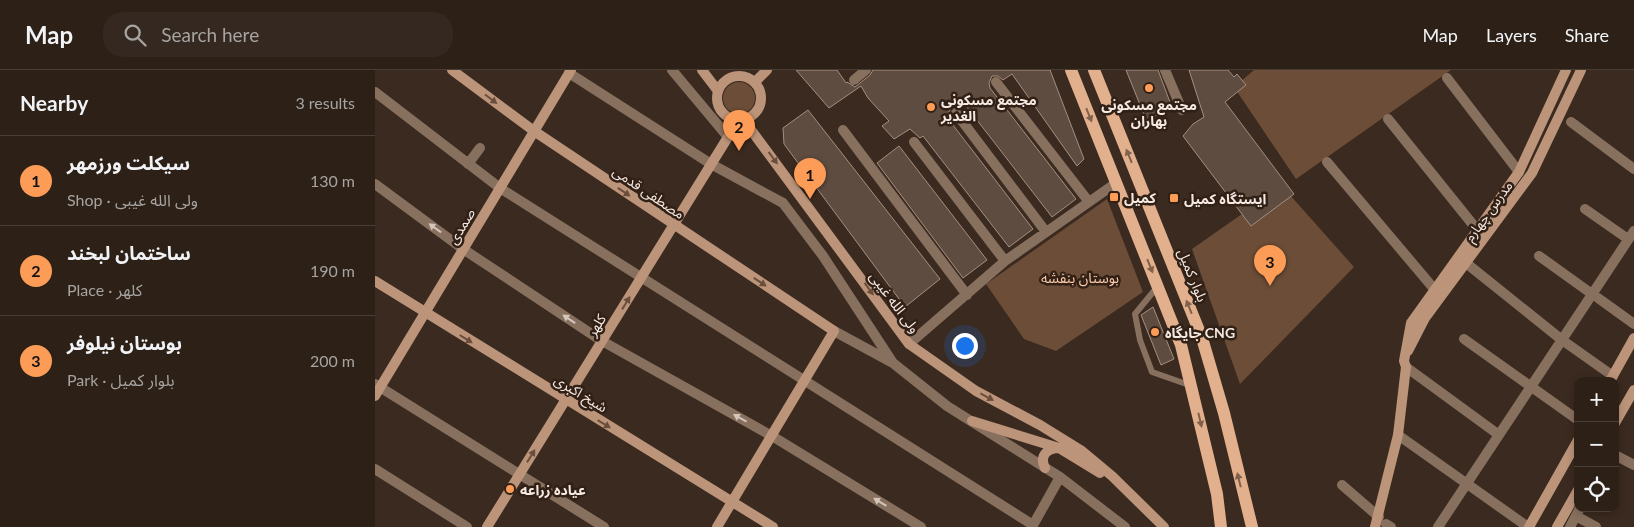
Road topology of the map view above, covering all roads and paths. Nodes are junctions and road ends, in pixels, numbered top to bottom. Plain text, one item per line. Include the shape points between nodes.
1 (452, 70) edge
2 (672, 70) edge
3 (702, 70) edge
4 (767, 70) edge
5 (866, 70) edge
6 (1071, 70) edge
7 (1094, 70) edge
8 (1165, 70) edge
9 (1566, 70) edge
10 (1581, 70) edge
11 (570, 72) edge
12 (1447, 78) dead end
13 (854, 80) dead end
14 (755, 82) junction
15 (996, 82) dead end
16 (718, 91) junction
17 (375, 92) edge
18 (1182, 110) dead end
19 (956, 113) dead end
20 (1388, 118) dead end
21 (743, 120) junction
22 (1571, 122) dead end
23 (843, 130) dead end
24 (534, 131) junction
25 (914, 142) dead end
26 (480, 148) dead end
27 (1327, 162) dead end
28 (468, 164) junction
29 (711, 164) junction
30 (1634, 170) edge
31 (1519, 172) junction
32 (1116, 183) junction
33 (375, 184) edge
34 (500, 188) junction
35 (1089, 202) junction
36 (1585, 209) dead end
37 (673, 226) junction
38 (1478, 231) junction
39 (1047, 232) junction
40 (1632, 235) edge
41 (463, 249) junction
42 (1539, 256) dead end
43 (1005, 261) junction
44 (1466, 263) junction
45 (641, 278) junction
46 (375, 281) edge
47 (1158, 286) junction
48 (1435, 290) junction
49 (967, 294) junction
50 (1595, 296) junction
51 (424, 314) junction
52 (1634, 324) edge
53 (834, 331) junction
54 (1634, 338) edge
55 (1463, 339) dead end
56 (1562, 340) junction
57 (602, 341) junction
58 (909, 344) junction
59 (893, 363) junction
60 (1405, 364) junction
61 (1611, 377) edge
62 (1613, 377) edge
63 (805, 381) junction
64 (1192, 386) junction
65 (1531, 388) junction
66 (377, 389) edge
67 (1632, 397) edge
68 (566, 400) junction
69 (1574, 417) edge
70 (972, 421) junction
71 (1616, 422) edge
72 (1398, 435) junction
73 (1499, 435) junction
74 (772, 436) junction
75 (1574, 447) edge
76 (1059, 448) junction
77 (1619, 457) edge
78 (1634, 465) edge
79 (1045, 468) junction
80 (375, 469) edge
81 (520, 474) junction
82 (1060, 477) junction
83 (1467, 483) junction
84 (1119, 484) junction
85 (1342, 485) dead end
86 (1574, 497) edge
87 (732, 502) junction
88 (1578, 512) edge
89 (1383, 524) edge
90 (1033, 526) edge
91 (467, 527) edge
92 (487, 527) edge
93 (605, 527) edge
94 (717, 527) edge
95 (773, 527) edge
96 (921, 527) edge
97 (1125, 527) edge
98 (1163, 527) edge
99 (1221, 527) edge
100 (1252, 527) edge
101 (1439, 527) edge
102 (1529, 527) edge
103 (1557, 527) edge
104 (1570, 527) edge
105 (1596, 527) edge

1 -> 24 street, مصطفی قدمی
2 - 29 street, کلهر via 728,137
3 - 16 street
4 - 14 street
5 - 13 street
6 -> 32 main road
100 -> 7 main road, بلوار کمیل via 1201,338
8 - 18 street
9 - 31 street, مدرس چهارم
10 - 44 street, مدرس چهارم via 1532,173
11 - 24 street, صمدی
11 - 29 street
12 - 31 street
14 - 16 street via 733,76
14 - 21 street via 761,94 759,107
15 - 35 street
16 - 21 street via 719,106 723,112
17 - 28 street
19 - 39 street
20 - 38 street
21 -> 58 street, ولی الله غیبی
22 - 30 street
23 - 49 street
24 - 34 street, صمدی
24 -> 37 street, مصطفی قدمی
25 - 43 street
26 - 28 street
27 - 48 street
28 - 34 street
29 - 37 street, کلهر
29 - 59 street via 783,202 823,256
31 - 38 street, مدرس چهارم
32 - 35 street
32 -> 47 main road
41 -> 33 street
34 - 41 street, صمدی
34 - 45 street
35 - 39 street
36 - 40 street
37 - 45 street, کلهر
37 -> 53 street, مصطفی قدمی
38 - 48 street, مدرس چهارم
39 - 43 street
40 - 50 street
41 - 51 street, صمدی
57 -> 41 street
42 - 50 street
43 - 49 street
44 - 56 street
44 - 60 street, مدرس چهارم via 1425,318
57 -> 45 street, کلهر
45 - 63 street
46 - 51 street, شیخ اکبری
47 - 64 main road via 1181,345
47 - 64 lane via 1135,314 1140,340 1152,372
48 - 60 street, مدرس چهارم via 1407,331
49 - 58 street
50 - 52 street
50 - 56 street
51 - 66 street, صمدی
51 -> 68 street, شیخ اکبری
53 - 59 street
53 - 63 street
54 - 62 street
55 - 65 street
56 - 61 street
56 - 65 street
57 - 68 street, کلهر
74 -> 57 street
58 -> 84 street, ولی الله غیبی via 976,391 1082,451
59 - 70 street via 947,406
60 - 72 street, مدرس چهارم
60 - 73 street
63 - 74 street
63 - 90 street
64 -> 99 main road via 1217,494
65 - 69 street
65 - 73 street
66 - 81 street
67 - 71 street
81 -> 68 street, کلهر
68 -> 87 street, شیخ اکبری
70 - 76 street
70 - 79 street
72 - 83 street
72 - 89 street, مدرس چهارم
73 - 83 street
74 - 87 street
96 -> 74 street
75 - 102 street
76 - 79 street via 1045,453
76 - 84 street
77 - 78 street
79 - 82 street
80 - 91 street
81 - 92 street, کلهر
81 - 93 street
82 - 90 street
82 - 97 street
83 - 101 street
83 - 102 street
84 - 98 street, ولی الله غیبی
85 - 89 street
86 - 103 street
87 - 94 street
87 - 95 street, شیخ اکبری
88 - 104 street
88 - 105 street

